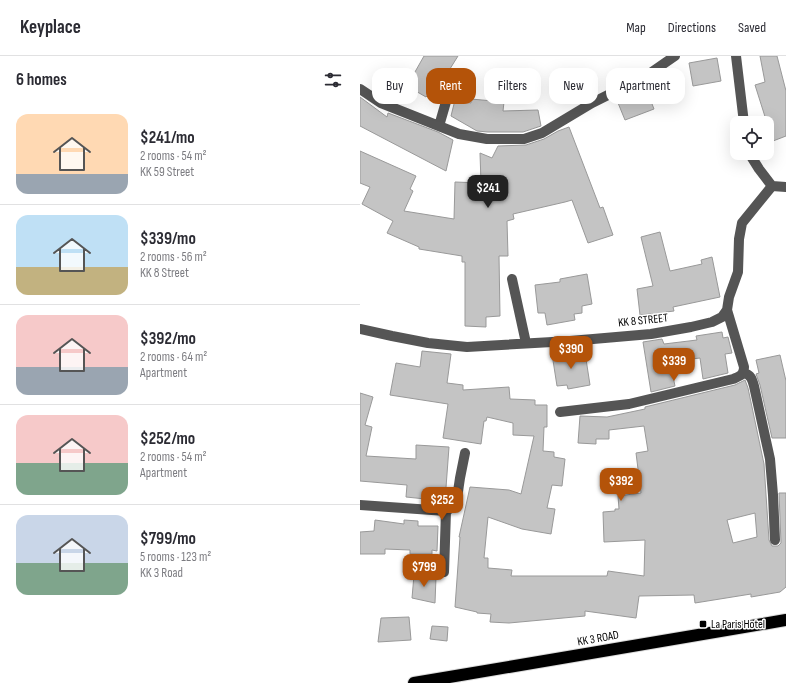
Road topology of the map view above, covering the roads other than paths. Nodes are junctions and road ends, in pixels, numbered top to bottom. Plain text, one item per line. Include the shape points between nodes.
1 (675, 56) edge
2 (736, 56) edge
3 (360, 89) edge
4 (445, 104) edge
5 (743, 116) edge
6 (439, 126) junction
7 (754, 160) edge
8 (772, 186) junction
9 (786, 187) edge
10 (512, 279) dead end
11 (727, 310) junction
12 (360, 329) edge
13 (526, 343) junction
14 (744, 373) junction
15 (560, 412) dead end
16 (465, 453) dead end
17 (360, 505) edge
18 (446, 511) junction
19 (775, 540) dead end
20 (444, 572) dead end
21 (786, 620) edge
22 (414, 683) edge

1 - 6 street via 646,76 532,137 510,140 487,139 459,134
2 - 5 street
3 - 6 street via 382,103
4 - 6 street
7 - 8 street
8 - 9 street
8 - 11 street via 742,223 738,272
10 - 13 street
11 - 13 street, KK 8 STREET via 722,317 712,322 651,334
11 - 14 street
12 - 13 street, KK 8 STREET via 428,343 467,347
14 - 15 street via 733,379 629,404
14 - 19 street via 749,374 752,381 770,459
16 - 18 street via 456,505
17 - 18 street
18 - 20 street
21 - 22 highway, KK 3 ROAD

